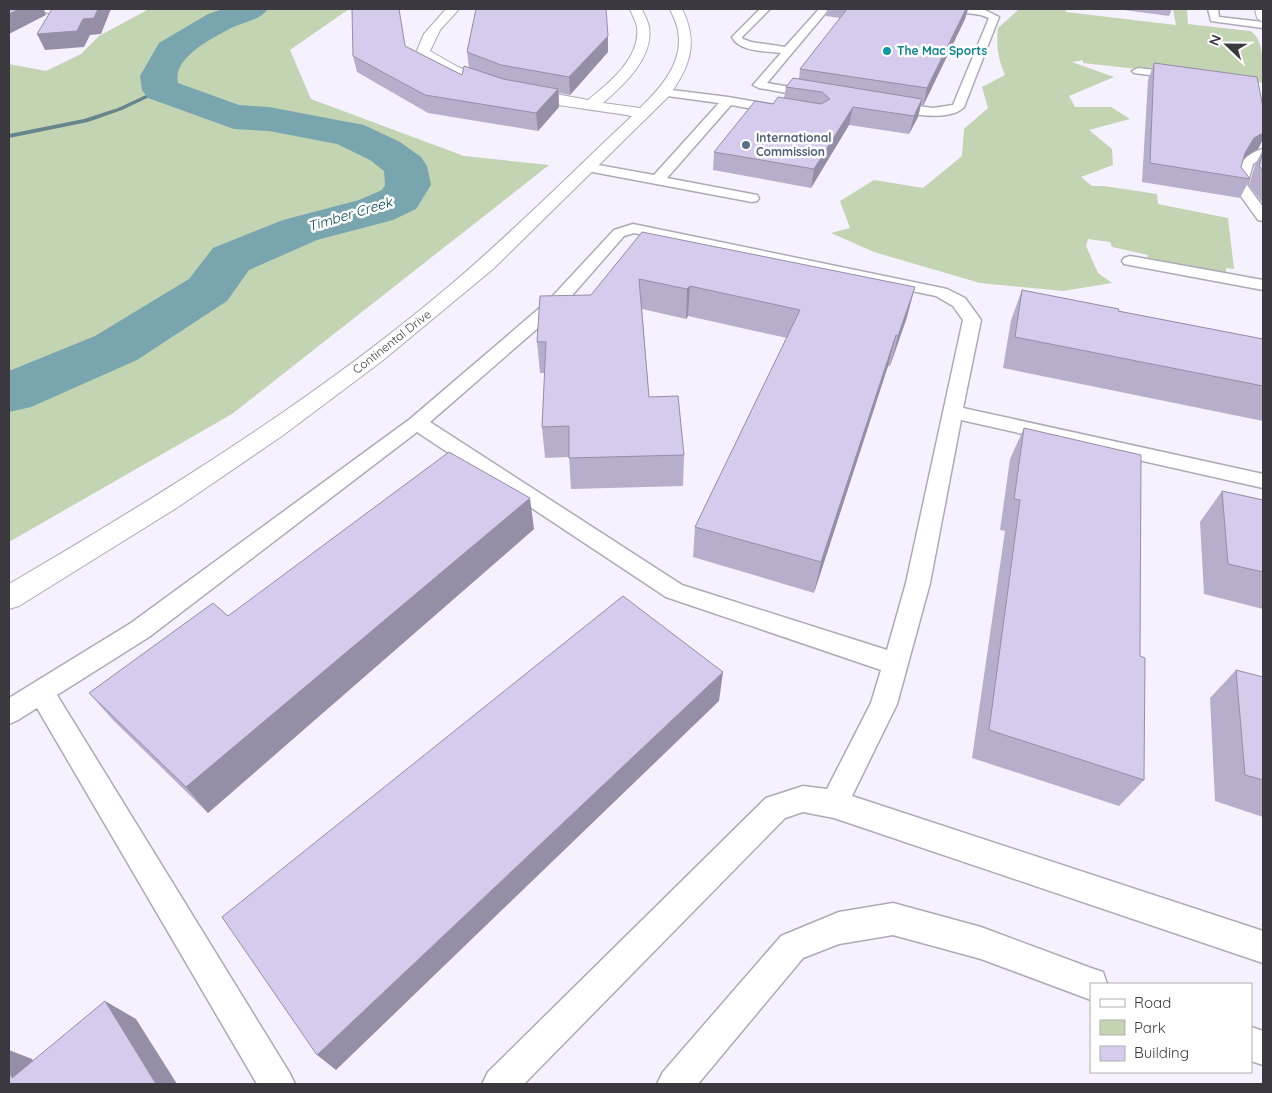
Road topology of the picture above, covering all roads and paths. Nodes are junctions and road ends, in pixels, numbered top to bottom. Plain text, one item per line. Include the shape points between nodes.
1 (45, 9) edge
2 (453, 9) edge
3 (636, 9) edge
4 (676, 9) edge
5 (765, 9) edge
6 (824, 9) edge
7 (957, 9) edge
8 (1213, 9) edge
9 (1261, 9) edge
10 (73, 12) edge
11 (1263, 18) edge
12 (1263, 26) edge
13 (788, 51) junction
14 (1138, 71) dead end
15 (1196, 78) edge
16 (664, 93) junction
17 (828, 96) edge
18 (728, 101) junction
19 (592, 104) junction
20 (877, 104) edge
21 (792, 111) edge
22 (643, 113) junction
23 (1263, 153) edge
24 (587, 167) junction
25 (657, 180) junction
26 (752, 198) dead end
27 (1263, 217) edge
28 (1130, 261) dead end
29 (1263, 285) edge
30 (953, 412) junction
31 (417, 422) junction
32 (1263, 482) edge
33 (9, 598) edge
34 (896, 664) junction
35 (41, 692) junction
36 (9, 712) edge
37 (834, 804) junction
38 (1263, 947) edge
39 (1090, 984) edge
40 (277, 1084) edge
41 (500, 1084) edge
42 (675, 1084) edge

1 - 10 street
2 - 19 street via 425,44 423,53 454,70 489,83 538,96
3 - 19 street via 644,28 639,54 608,92
4 - 16 street, Continental Drive via 684,24 686,46 678,71
5 - 13 lane via 736,37 739,42 749,45
6 - 13 lane
7 - 20 lane via 983,12 994,17 958,107 947,112 926,112
8 - 12 lane via 1215,19
9 - 11 street
13 - 17 lane via 759,85
14 - 15 lane
16 - 18 lane
16 - 22 street, Continental Drive
18 - 21 lane
18 - 25 lane
19 - 22 street
22 - 24 street, Continental Drive
23 - 27 lane via 1253,156 1244,166 1240,185
24 - 25 lane
24 - 33 street, Continental Drive via 466,282 348,376 142,517
25 - 26 lane
28 - 29 lane
30 - 31 lane via 972,320 959,302 941,292 633,228 619,233 555,304
30 - 32 lane
30 - 34 lane via 918,583
31 - 34 lane via 674,591
31 - 35 lane via 140,630
34 - 37 lane via 884,704
35 - 36 lane
35 - 40 lane
37 - 38 lane
37 - 41 lane via 803,799 776,808
39 - 42 lane via 981,943 893,919 839,928 792,948

